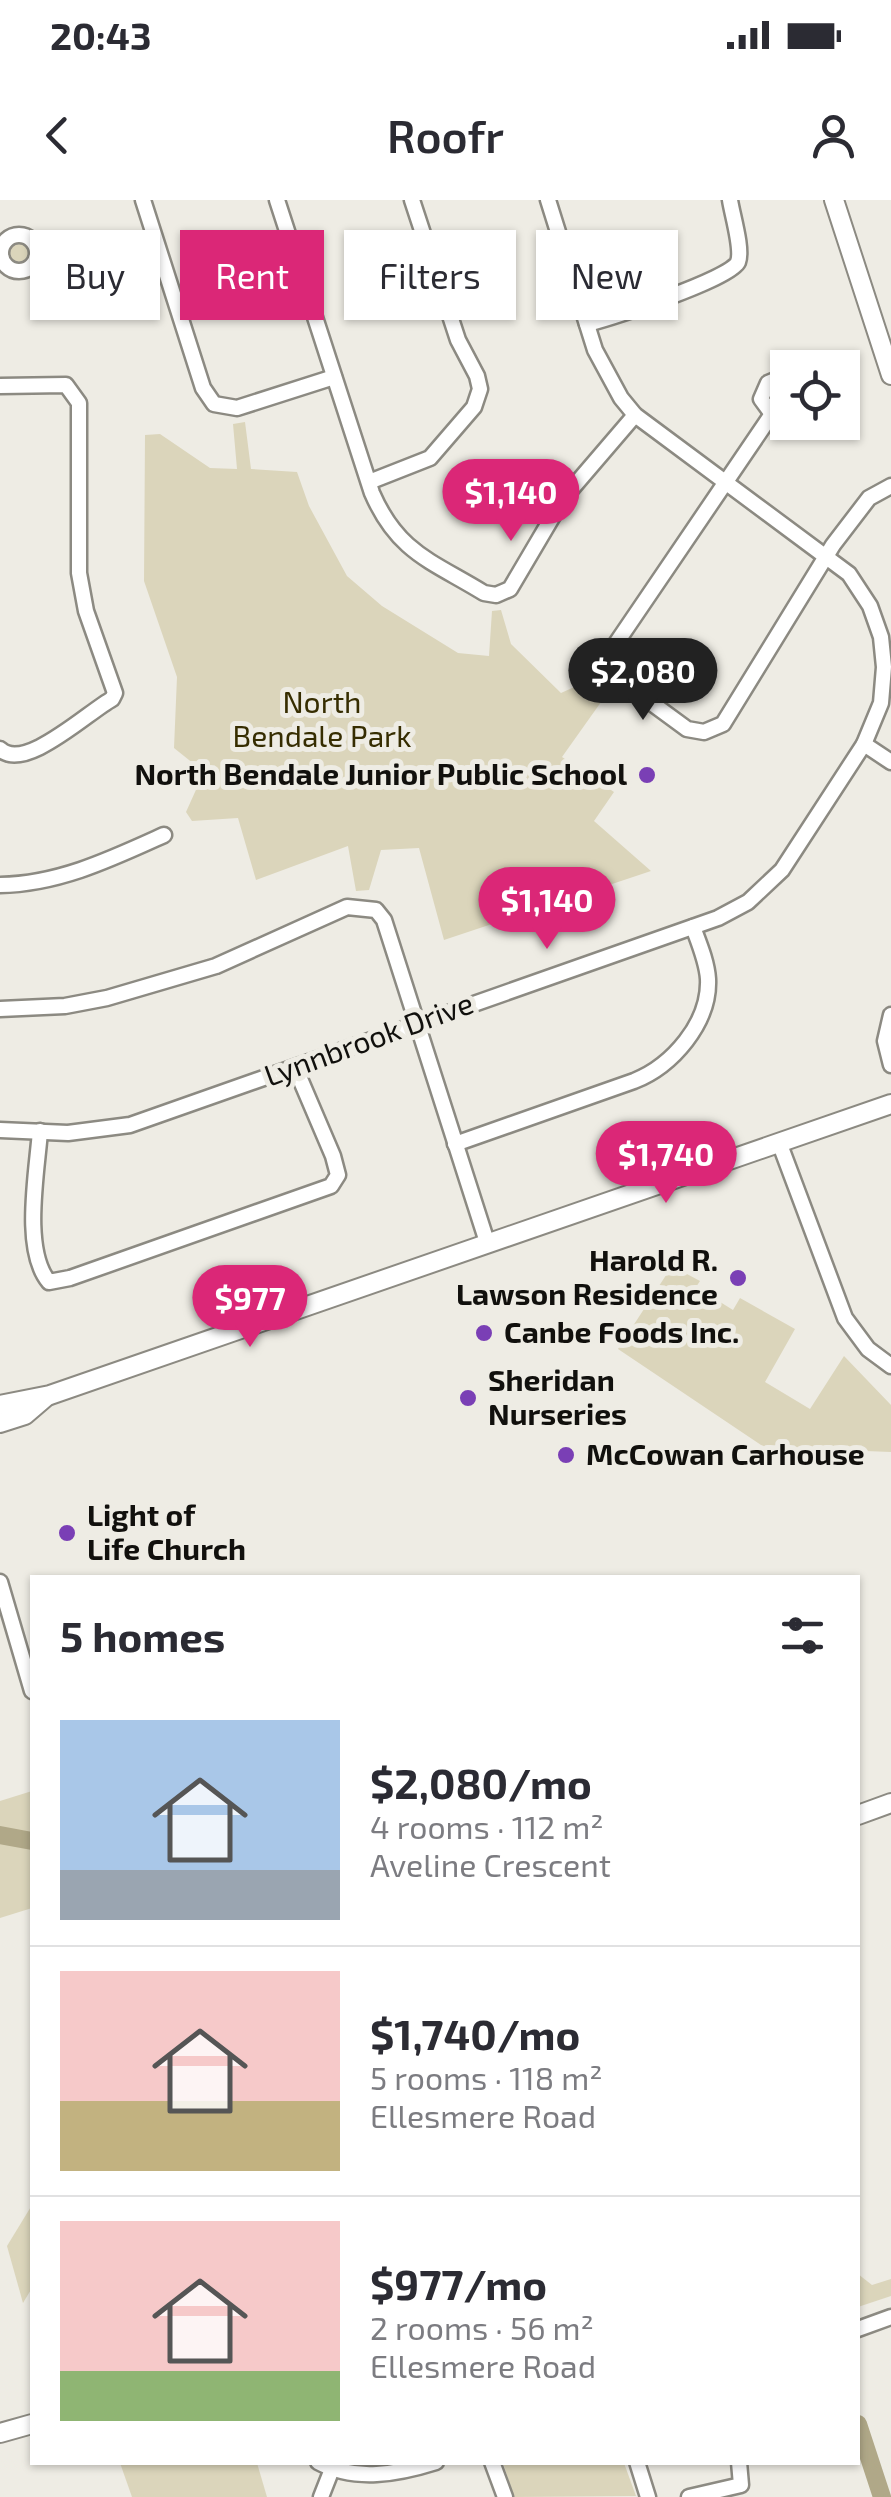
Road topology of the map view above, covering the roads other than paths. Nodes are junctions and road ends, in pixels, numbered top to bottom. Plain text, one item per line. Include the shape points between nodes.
1 (143, 200) edge
2 (278, 200) edge
3 (412, 200) edge
4 (548, 200) edge
5 (730, 200) edge
6 (834, 200) edge
7 (587, 324) junction
8 (891, 375) edge
9 (334, 378) junction
10 (770, 383) edge
11 (0, 386) edge
12 (770, 409) edge
13 (635, 415) junction
14 (770, 427) edge
15 (369, 482) junction
16 (726, 482) junction
17 (891, 486) edge
18 (827, 556) junction
19 (864, 744) junction
20 (0, 748) edge
21 (891, 762) edge
22 (164, 835) dead end
23 (0, 885) edge
24 (693, 927) junction
25 (0, 1008) edge
26 (891, 1015) edge
27 (415, 1022) junction
28 (891, 1065) edge
29 (295, 1067) junction
30 (891, 1104) edge
31 (0, 1130) edge
32 (40, 1131) junction
33 (779, 1142) junction
34 (455, 1144) junction
35 (487, 1242) junction
36 (886, 1363) edge
37 (891, 1383) edge
38 (46, 1396) junction
39 (0, 1405) edge
40 (0, 1424) edge
41 (0, 1582) edge
42 (30, 1684) edge
43 (891, 1802) edge
44 (860, 1814) edge
45 (891, 2317) edge
46 (860, 2328) edge
47 (30, 2425) edge
48 (0, 2433) edge
49 (426, 2465) edge
50 (493, 2465) edge
51 (638, 2465) edge
52 (739, 2465) edge
53 (325, 2466) edge
54 (321, 2497) edge
55 (504, 2497) edge
56 (648, 2497) edge
57 (690, 2497) edge

1 - 9 street via 203,388 214,404 236,408
2 - 9 street
3 - 15 street via 480,389 474,407 430,458
4 - 7 street, Lynnbrook Drive
5 - 7 street via 739,250 732,269
6 - 8 main road
7 - 13 street, Lynnbrook Drive via 612,384
9 - 15 street
10 - 12 street via 763,405
11 - 20 street via 66,385 79,403 78,573 115,693 37,749 16,757
13 - 15 street via 563,498 510,589 496,595 408,547 380,512
13 - 16 street, Lynnbrook Drive
14 - 16 street
16 - 18 street, Lynnbrook Drive
16 - 18 street via 615,646 614,664 624,682 687,729 704,732 723,724
17 - 18 street via 869,498
18 - 19 street, Lynnbrook Drive via 859,586 881,638 881,704
19 - 21 street
19 - 24 street, Lynnbrook Drive via 782,870 748,902
22 - 23 street via 96,866
24 - 27 street, Lynnbrook Drive
24 - 34 street via 708,993 668,1063 634,1082
25 - 27 street via 83,1004 194,974 357,906 376,910 384,920
26 - 28 street via 885,1041
27 - 29 street, Lynnbrook Drive
27 - 34 street
29 - 32 street, Lynnbrook Drive via 130,1125
29 - 32 street via 334,1156 338,1175 331,1186 49,1282 34,1243
30 - 33 main road
31 - 32 street, Lynnbrook Drive
33 - 35 main road
33 - 36 street via 845,1318
34 - 35 street
35 - 38 main road
36 - 37 street
38 - 39 main road
38 - 40 main road
41 - 42 street
43 - 44 main road
45 - 46 street
47 - 48 main road
49 - 53 street via 398,2474
50 - 55 street
51 - 56 street
52 - 57 street via 740,2485
53 - 54 street

